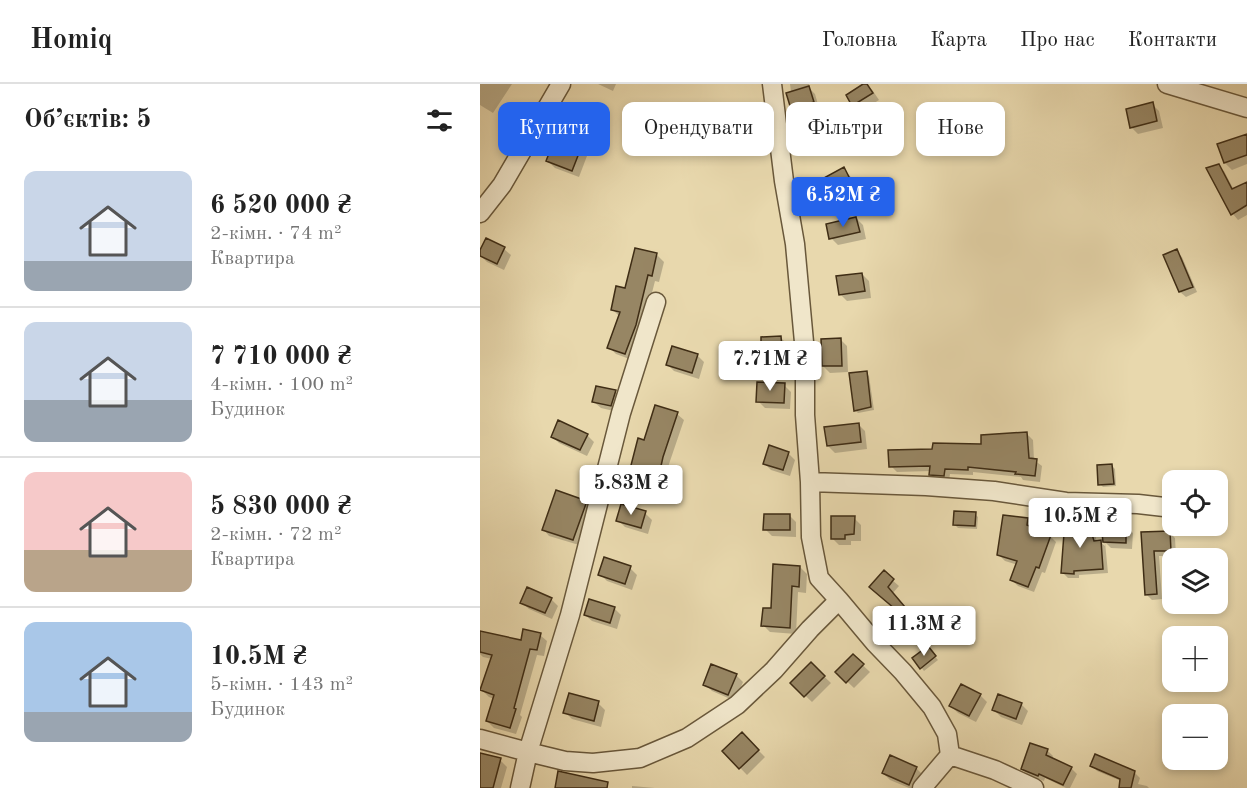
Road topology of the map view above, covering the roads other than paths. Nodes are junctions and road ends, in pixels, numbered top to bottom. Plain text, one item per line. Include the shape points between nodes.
1 (561, 84) edge
2 (772, 84) edge
3 (1167, 84) edge
4 (1247, 108) edge
5 (480, 213) edge
6 (656, 302) dead end
7 (810, 482) junction
8 (1162, 507) edge
9 (839, 600) junction
10 (480, 739) edge
11 (528, 752) junction
12 (950, 755) junction
13 (520, 788) edge
14 (922, 788) edge
15 (1034, 788) edge

1 - 5 street via 502,185
2 - 7 street via 795,244 805,353
3 - 4 street
6 - 11 street via 621,413 570,615
7 - 8 street via 926,486 1066,502
7 - 9 street via 811,537 819,578
9 - 11 street via 737,705 687,738 640,759 593,764
9 - 12 street via 932,706 947,734
10 - 11 street
11 - 13 street
12 - 14 street
12 - 15 street

